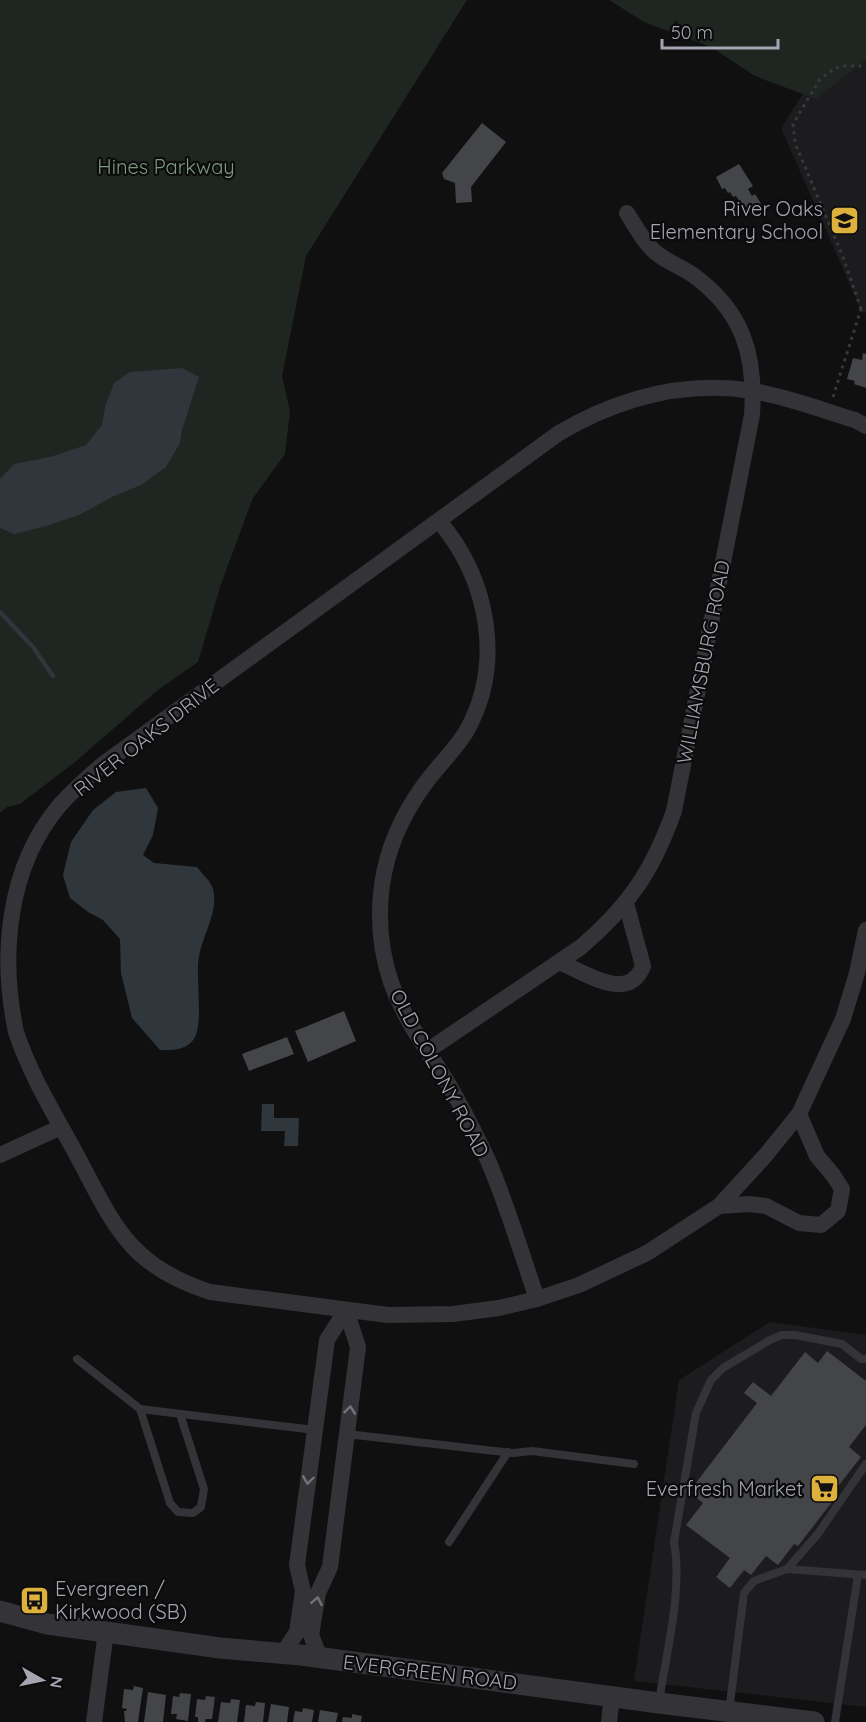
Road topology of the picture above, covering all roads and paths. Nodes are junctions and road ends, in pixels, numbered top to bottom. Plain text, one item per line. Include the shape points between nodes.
1 (866, 66) edge
2 (627, 213) dead end
3 (861, 309) junction
4 (866, 311) edge
5 (753, 392) junction
6 (828, 412) junction
7 (866, 426) edge
8 (439, 521) junction
9 (626, 903) junction
10 (866, 930) edge
11 (2, 945) edge
12 (559, 962) junction
13 (427, 1051) junction
14 (799, 1114) junction
15 (61, 1127) junction
16 (0, 1155) edge
17 (719, 1206) junction
18 (537, 1299) junction
19 (346, 1310) junction
20 (77, 1359) dead end
21 (866, 1359) edge
22 (140, 1409) junction
23 (180, 1414) junction
24 (315, 1430) junction
25 (347, 1434) junction
26 (508, 1452) junction
27 (634, 1464) dead end
28 (866, 1464) edge
29 (449, 1542) dead end
30 (787, 1569) junction
31 (862, 1575) edge
32 (0, 1611) edge
33 (47, 1624) junction
34 (0, 1625) edge
35 (106, 1632) junction
36 (282, 1653) junction
37 (320, 1658) junction
38 (612, 1696) junction
39 (659, 1703) junction
40 (729, 1711) junction
41 (94, 1722) edge
42 (609, 1722) edge
43 (814, 1722) edge
44 (835, 1722) edge

1 - 3 path via 844,66 828,72 793,124 795,143
2 - 5 street, WILLIAMSBURG ROAD via 651,248 706,285 732,316 749,353
3 - 4 path
3 - 6 path
5 - 6 street, RIVER OAKS DRIVE
5 - 8 street, RIVER OAKS DRIVE via 678,390 603,410 559,433
5 - 9 street, WILLIAMSBURG ROAD via 752,415 674,811 646,875
6 - 7 street, RIVER OAKS DRIVE
8 - 11 street, RIVER OAKS DRIVE via 76,787 47,822 25,861 10,904
8 - 13 street, OLD COLONY ROAD via 476,580 485,614 488,649 484,684 473,716 456,746 406,813 391,848 382,884 380,928 387,970 404,1012
9 - 12 street, WILLIAMSBURG ROAD via 602,929
9 - 12 street via 643,966 639,976 620,986
10 - 14 street, RIVER OAKS DRIVE via 858,973 843,1019
11 - 15 street, RIVER OAKS DRIVE via 16,1031 29,1067
12 - 13 street, WILLIAMSBURG ROAD
13 - 18 street, OLD COLONY ROAD via 487,1159
14 - 17 street, RIVER OAKS DRIVE
14 - 17 street via 817,1156 842,1190 838,1211 821,1225 799,1223 766,1206
15 - 16 street
15 - 19 street, RIVER OAKS DRIVE via 116,1227 136,1252 157,1269 184,1284 210,1292
17 - 18 street, RIVER OAKS DRIVE via 623,1266
18 - 19 street, RIVER OAKS DRIVE via 453,1314 397,1315
19 - 24 street via 327,1340
25 -> 19 street via 358,1347
20 - 22 lane
21 - 39 lane via 842,1344 782,1335 723,1368 711,1380 696,1413 674,1542 674,1600
22 - 23 lane
22 - 23 lane via 170,1503 178,1512 193,1513 201,1507 204,1489
23 - 24 lane
24 -> 36 street via 297,1565 303,1591 297,1632
25 - 26 lane
37 -> 25 street via 311,1635 318,1593 330,1567
26 - 27 lane via 532,1451
26 - 29 lane
28 - 30 lane via 817,1535
30 - 31 lane
30 - 40 lane via 754,1581 744,1593
31 - 44 lane
32 - 33 street, EVERGREEN ROAD
33 - 34 street, EVERGREEN ROAD
33 - 35 street, EVERGREEN ROAD
35 - 36 street, EVERGREEN ROAD
35 - 41 street
36 - 37 street, EVERGREEN ROAD
37 - 38 street, EVERGREEN ROAD
38 - 39 street, EVERGREEN ROAD
38 - 42 street
39 - 40 street, EVERGREEN ROAD
40 - 43 street, EVERGREEN ROAD

